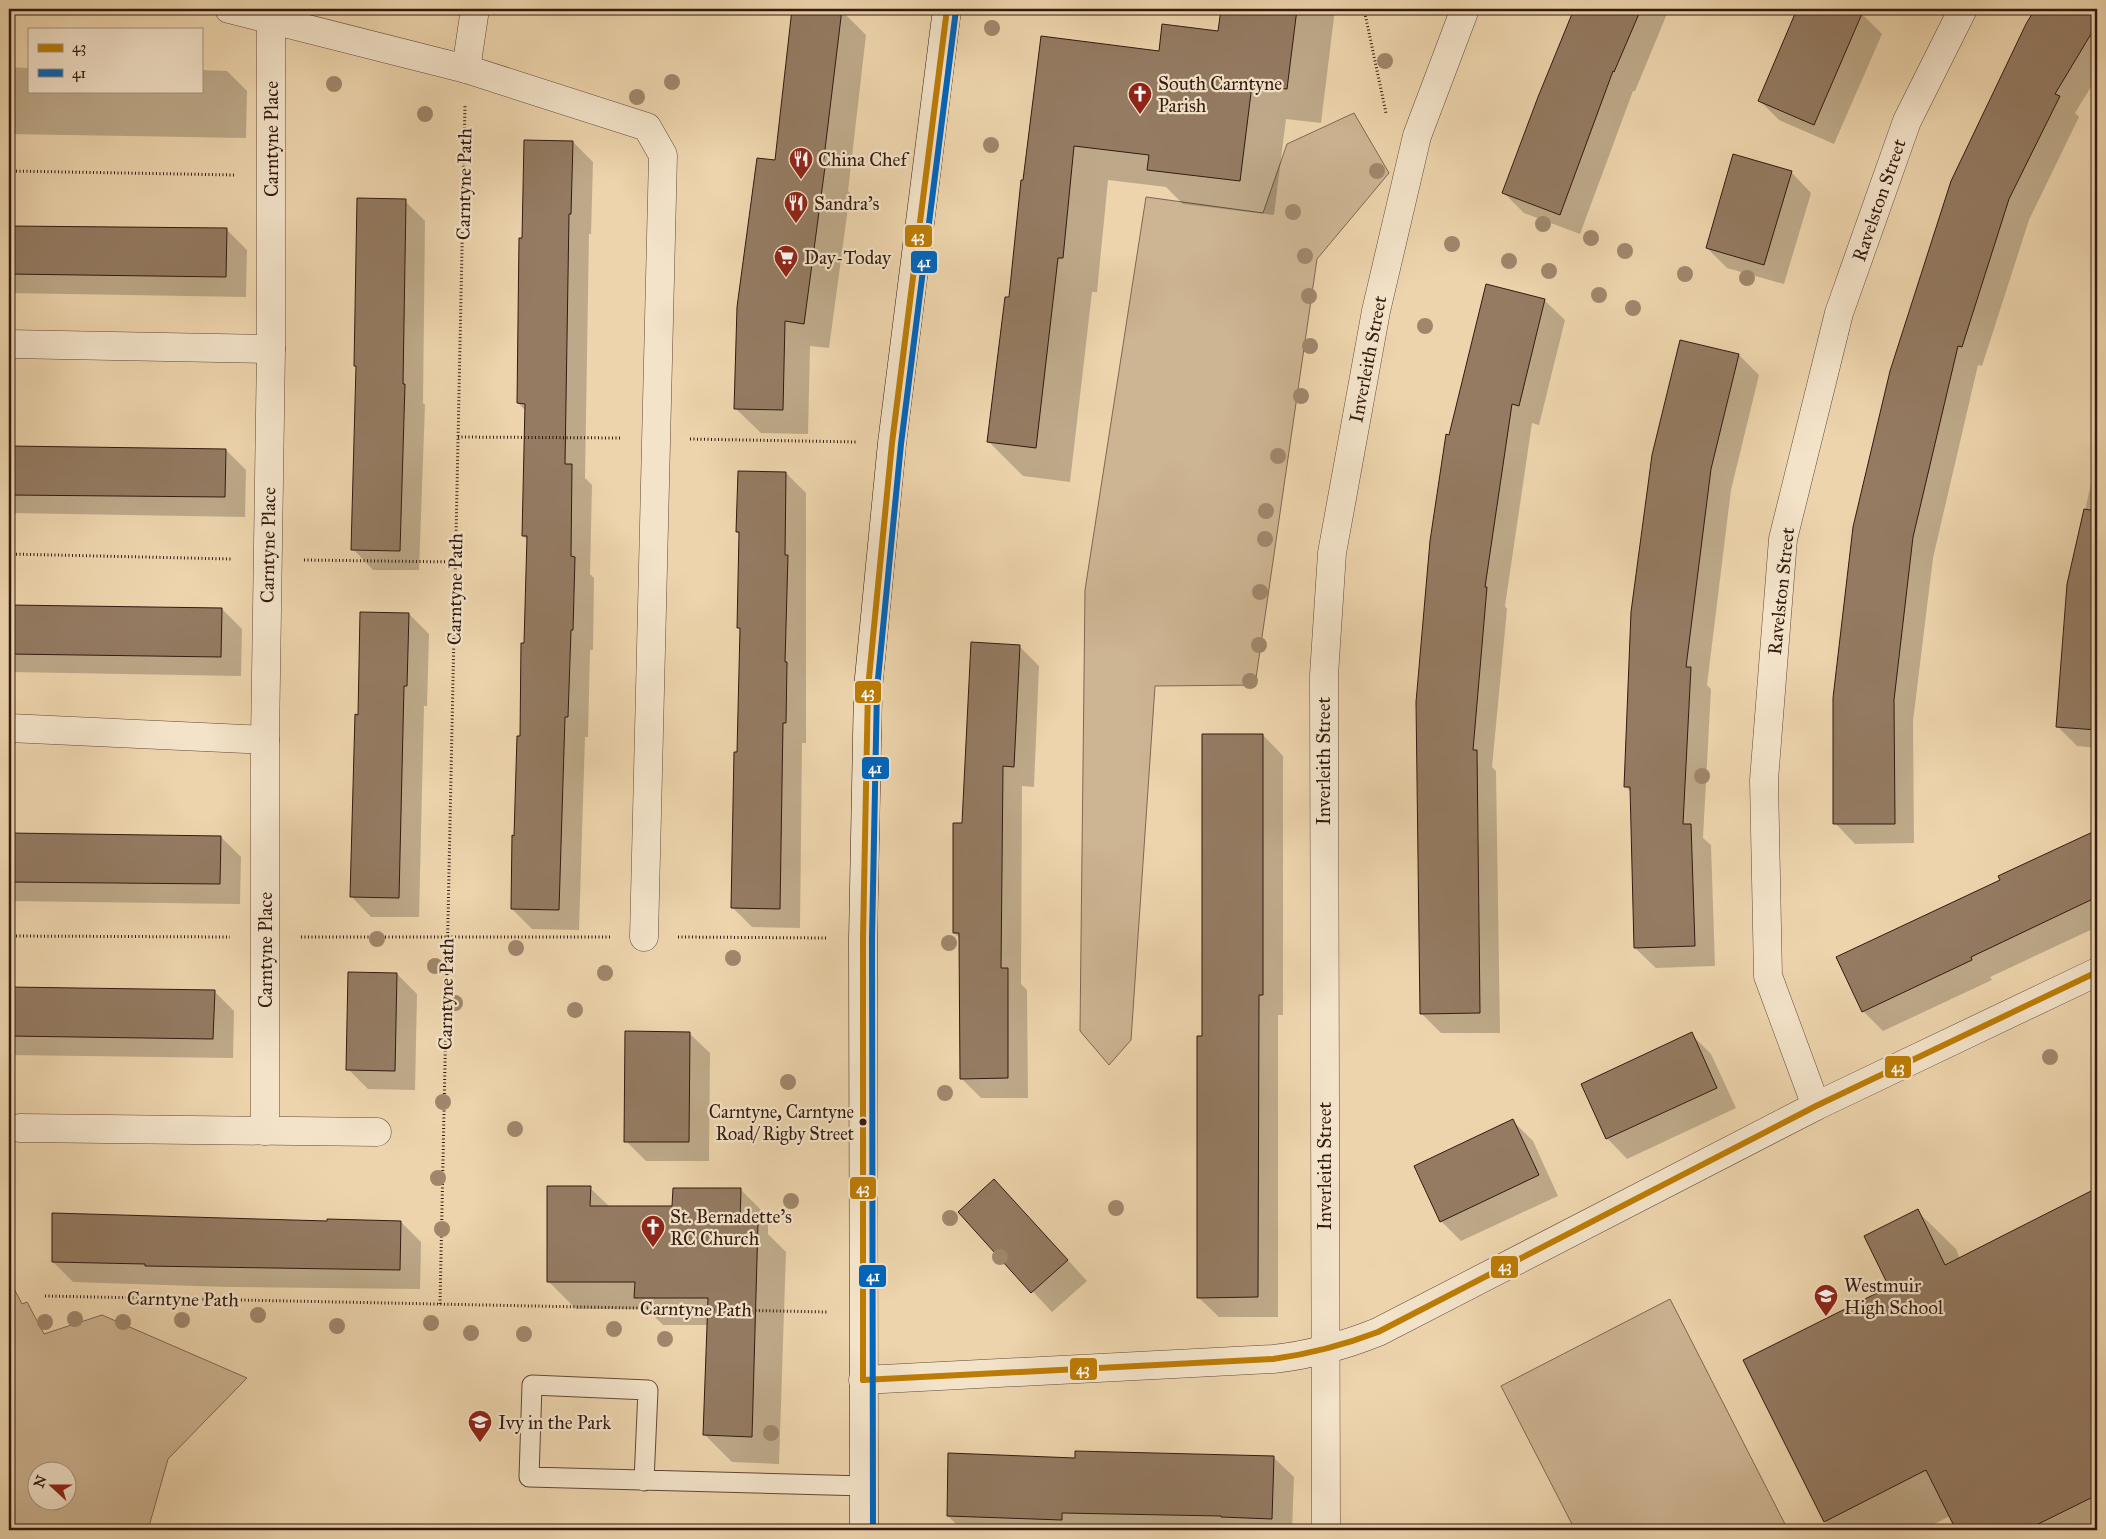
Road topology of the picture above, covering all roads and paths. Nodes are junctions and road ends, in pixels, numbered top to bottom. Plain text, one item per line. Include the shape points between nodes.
1 (228, 9) edge
2 (474, 9) edge
3 (947, 9) edge
4 (1364, 9) edge
5 (1465, 9) edge
6 (1963, 9) edge
7 (271, 19) junction
8 (466, 69) junction
9 (1417, 136) junction
10 (9, 171) edge
11 (271, 176) junction
12 (9, 344) edge
13 (271, 349) junction
14 (9, 728) edge
15 (265, 740) junction
16 (9, 936) edge
17 (265, 937) junction
18 (448, 937) junction
19 (644, 937) junction
20 (863, 938) junction
21 (2097, 972) edge
22 (1816, 1106) junction
23 (20, 1128) dead end
24 (265, 1131) junction
25 (377, 1132) dead end
26 (45, 1296) dead end
27 (440, 1304) junction
28 (863, 1313) junction
29 (1324, 1351) junction
30 (863, 1380) junction
31 (644, 1482) junction
32 (865, 1486) junction
33 (864, 1530) edge
34 (1326, 1530) edge

1 - 7 street
2 - 8 street
3 - 20 street via 892,443 868,688
4 - 9 path via 1388,121
5 - 9 street, Inverleith Street
6 - 22 street, Ravelston Street via 1907,121 1838,313 1783,539 1764,780 1768,976
7 - 8 street
7 - 11 street, Carntyne Place
8 - 18 path, Carntyne Path
8 - 19 street via 647,127 663,155
9 - 29 street, Inverleith Street via 1376,311 1332,553 1324,674
10 - 11 path
11 - 13 street, Carntyne Place
12 - 13 street
13 - 15 street, Carntyne Place
14 - 15 street
15 - 17 street, Carntyne Place
16 - 17 path
17 - 18 path
17 - 24 street, Carntyne Place
18 - 19 path
18 - 27 path, Carntyne Path
19 - 20 path
20 - 28 street
21 - 22 street
22 - 29 street via 1378,1332
23 - 24 street
24 - 25 street
26 - 27 path, Carntyne Path
27 - 28 path, Carntyne Path
28 - 30 street
29 - 30 street via 1273,1358
29 - 34 street, Inverleith Street
30 - 32 street
31 - 31 lane via 529,1477 532,1385 648,1390
31 - 32 lane
32 - 33 street

